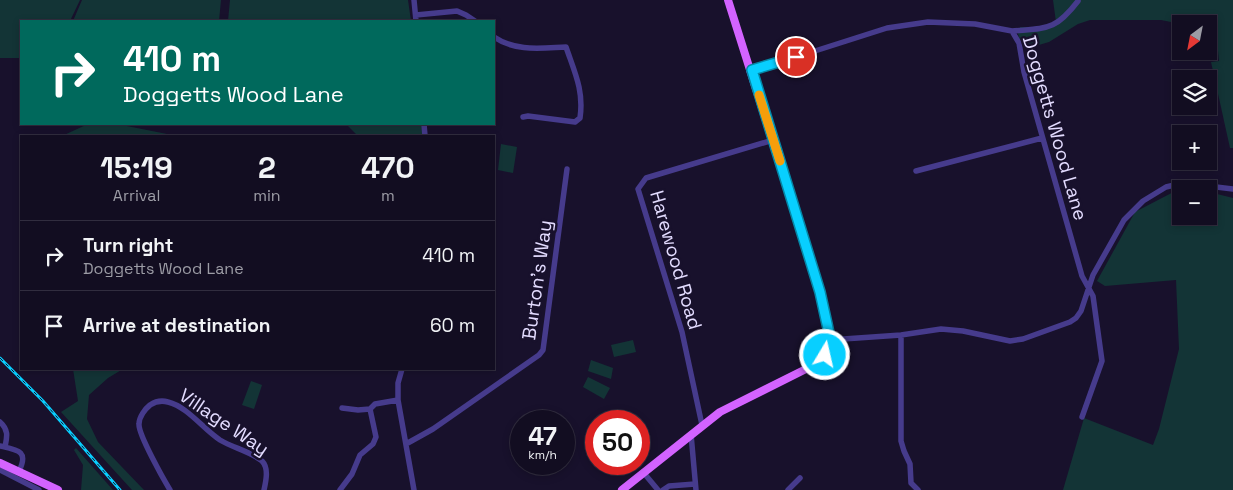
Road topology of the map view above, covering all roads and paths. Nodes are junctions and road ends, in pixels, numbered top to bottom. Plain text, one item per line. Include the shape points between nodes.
1 (414, 0) edge
2 (728, 0) edge
3 (1078, 1) edge
4 (416, 18) edge
5 (474, 20) edge
6 (1012, 31) junction
7 (495, 37) edge
8 (752, 70) junction
9 (524, 117) dead end
10 (1042, 138) junction
11 (773, 140) junction
12 (567, 169) dead end
13 (916, 171) dead end
14 (1233, 189) edge
15 (1088, 288) junction
16 (901, 335) junction
17 (829, 340) junction
18 (402, 370) edge
19 (398, 400) junction
20 (342, 408) dead end
21 (370, 410) junction
22 (1082, 418) dead end
23 (0, 422) edge
24 (702, 425) junction
25 (691, 434) junction
26 (406, 444) junction
27 (2, 447) edge
28 (0, 463) edge
29 (650, 466) edge
30 (0, 470) edge
31 (20, 471) junction
32 (640, 475) edge
33 (646, 475) edge
34 (800, 478) dead end
35 (695, 487) edge
36 (39, 490) edge
37 (58, 490) edge
38 (170, 490) edge
39 (264, 490) edge
40 (340, 490) edge
41 (414, 490) edge
42 (622, 490) edge
43 (658, 490) edge
44 (663, 490) edge
45 (788, 490) edge
46 (918, 490) edge

1 - 4 street
2 - 8 main road
3 - 6 street via 1067,16 1050,28
4 - 5 street via 457,11
6 - 8 street, Doggetts Wood Lane via 975,24 928,22 895,27
6 - 10 street, Doggetts Wood Lane via 1019,43
7 - 9 street via 523,48 568,44 582,95 580,118 575,122
8 - 11 main road
10 - 13 street
10 - 15 street, Doggetts Wood Lane
11 - 17 main road via 820,292
11 - 24 street, Harewood Road via 646,178 638,189 682,332
12 - 26 street, Burton's Way via 543,350
14 - 15 street via 1183,183 1166,187 1143,201 1124,220
15 - 16 street via 1076,318 1023,339 1010,340 941,328
15 - 22 street, Doggetts Wood Lane via 1093,296 1102,361
16 - 17 street
16 - 46 street via 901,441 910,464 911,483
17 - 24 main road via 825,355 814,365 720,412
18 - 19 street
19 - 21 street via 376,404
19 - 26 street
20 - 21 street
21 - 40 street via 376,437 373,444 360,454 352,474
23 - 27 street via 7,432
24 - 25 main road
25 - 29 main road
25 - 35 street
26 - 41 street
27 - 31 street via 23,456
28 - 31 main road
30 - 36 street
31 - 37 main road
32 - 42 main road
33 - 43 street
34 - 45 street
35 - 44 street via 669,486
38 - 39 street, Village Way via 138,425 148,406 159,400 182,409 221,441 262,462 267,480

